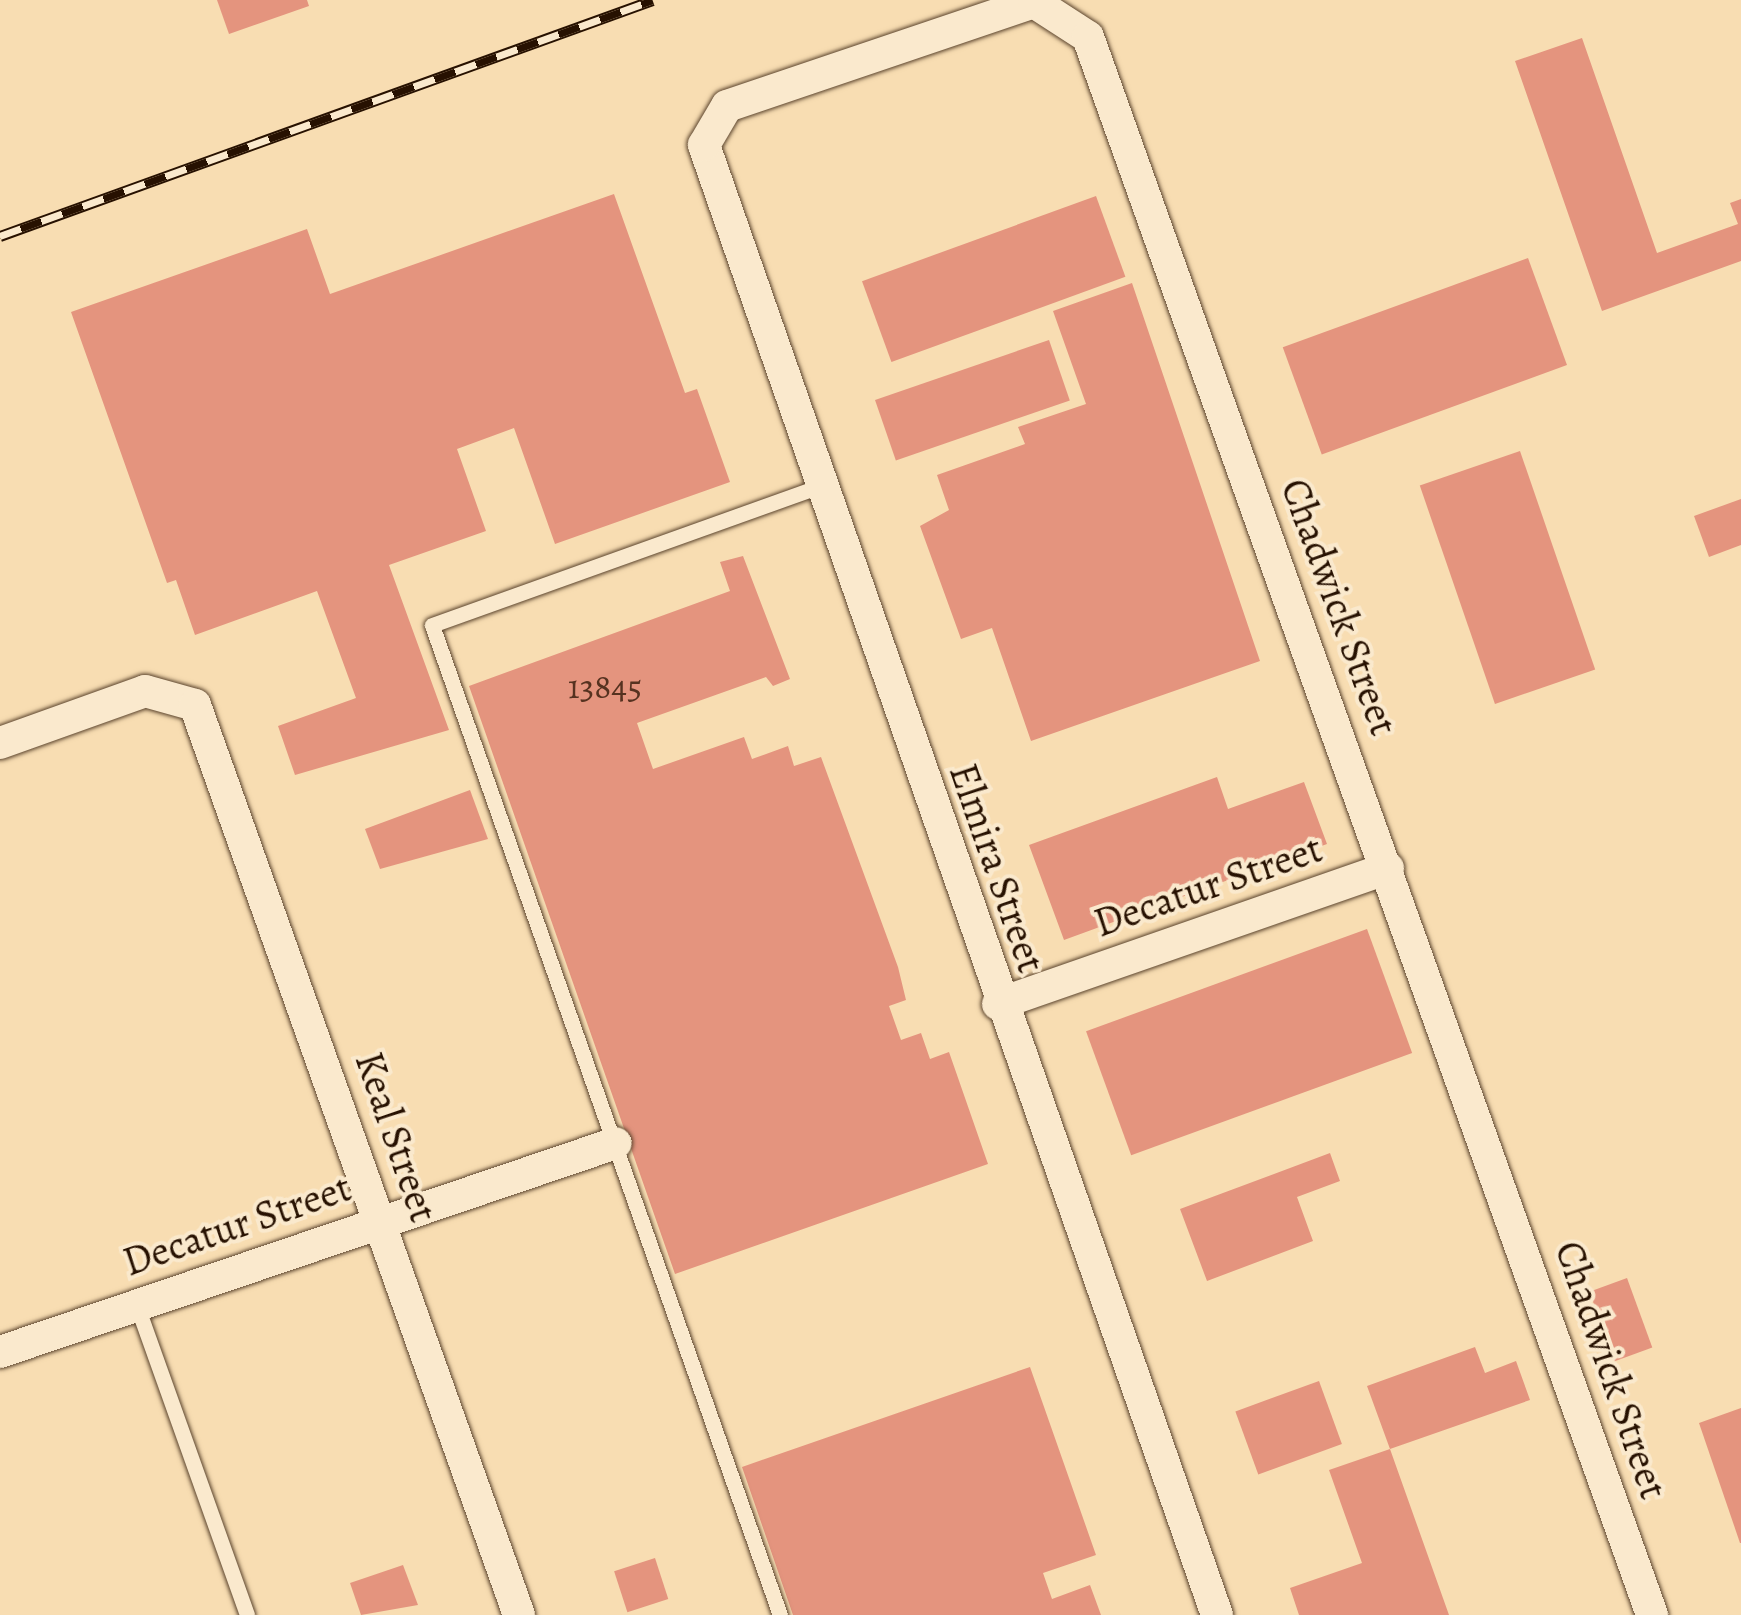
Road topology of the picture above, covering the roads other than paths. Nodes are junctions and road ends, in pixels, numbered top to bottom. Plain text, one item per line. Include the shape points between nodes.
1 (704, 145) joint
2 (821, 486) junction
3 (0, 742) edge
4 (1388, 868) junction
5 (998, 1004) junction
6 (616, 1144) junction
7 (380, 1220) junction
8 (136, 1304) junction
9 (0, 1352) edge
10 (247, 1615) edge
11 (520, 1615) edge
12 (780, 1615) edge
13 (1217, 1615) edge
14 (1652, 1615) edge

1 - 2 street, Elmira Street
1 - 4 street, Chadwick Street via 728,106 1034,2 1088,38
2 - 5 street, Elmira Street
2 - 6 lane via 432,625
3 - 7 street, Keal Street via 145,691 181,694 204,722
4 - 5 street, Decatur Street
4 - 14 street, Chadwick Street
5 - 13 street, Elmira Street
6 - 7 street, Decatur Street
6 - 12 lane
7 - 8 street, Decatur Street
7 - 11 street, Keal Street
8 - 9 street, Decatur Street
8 - 10 lane

